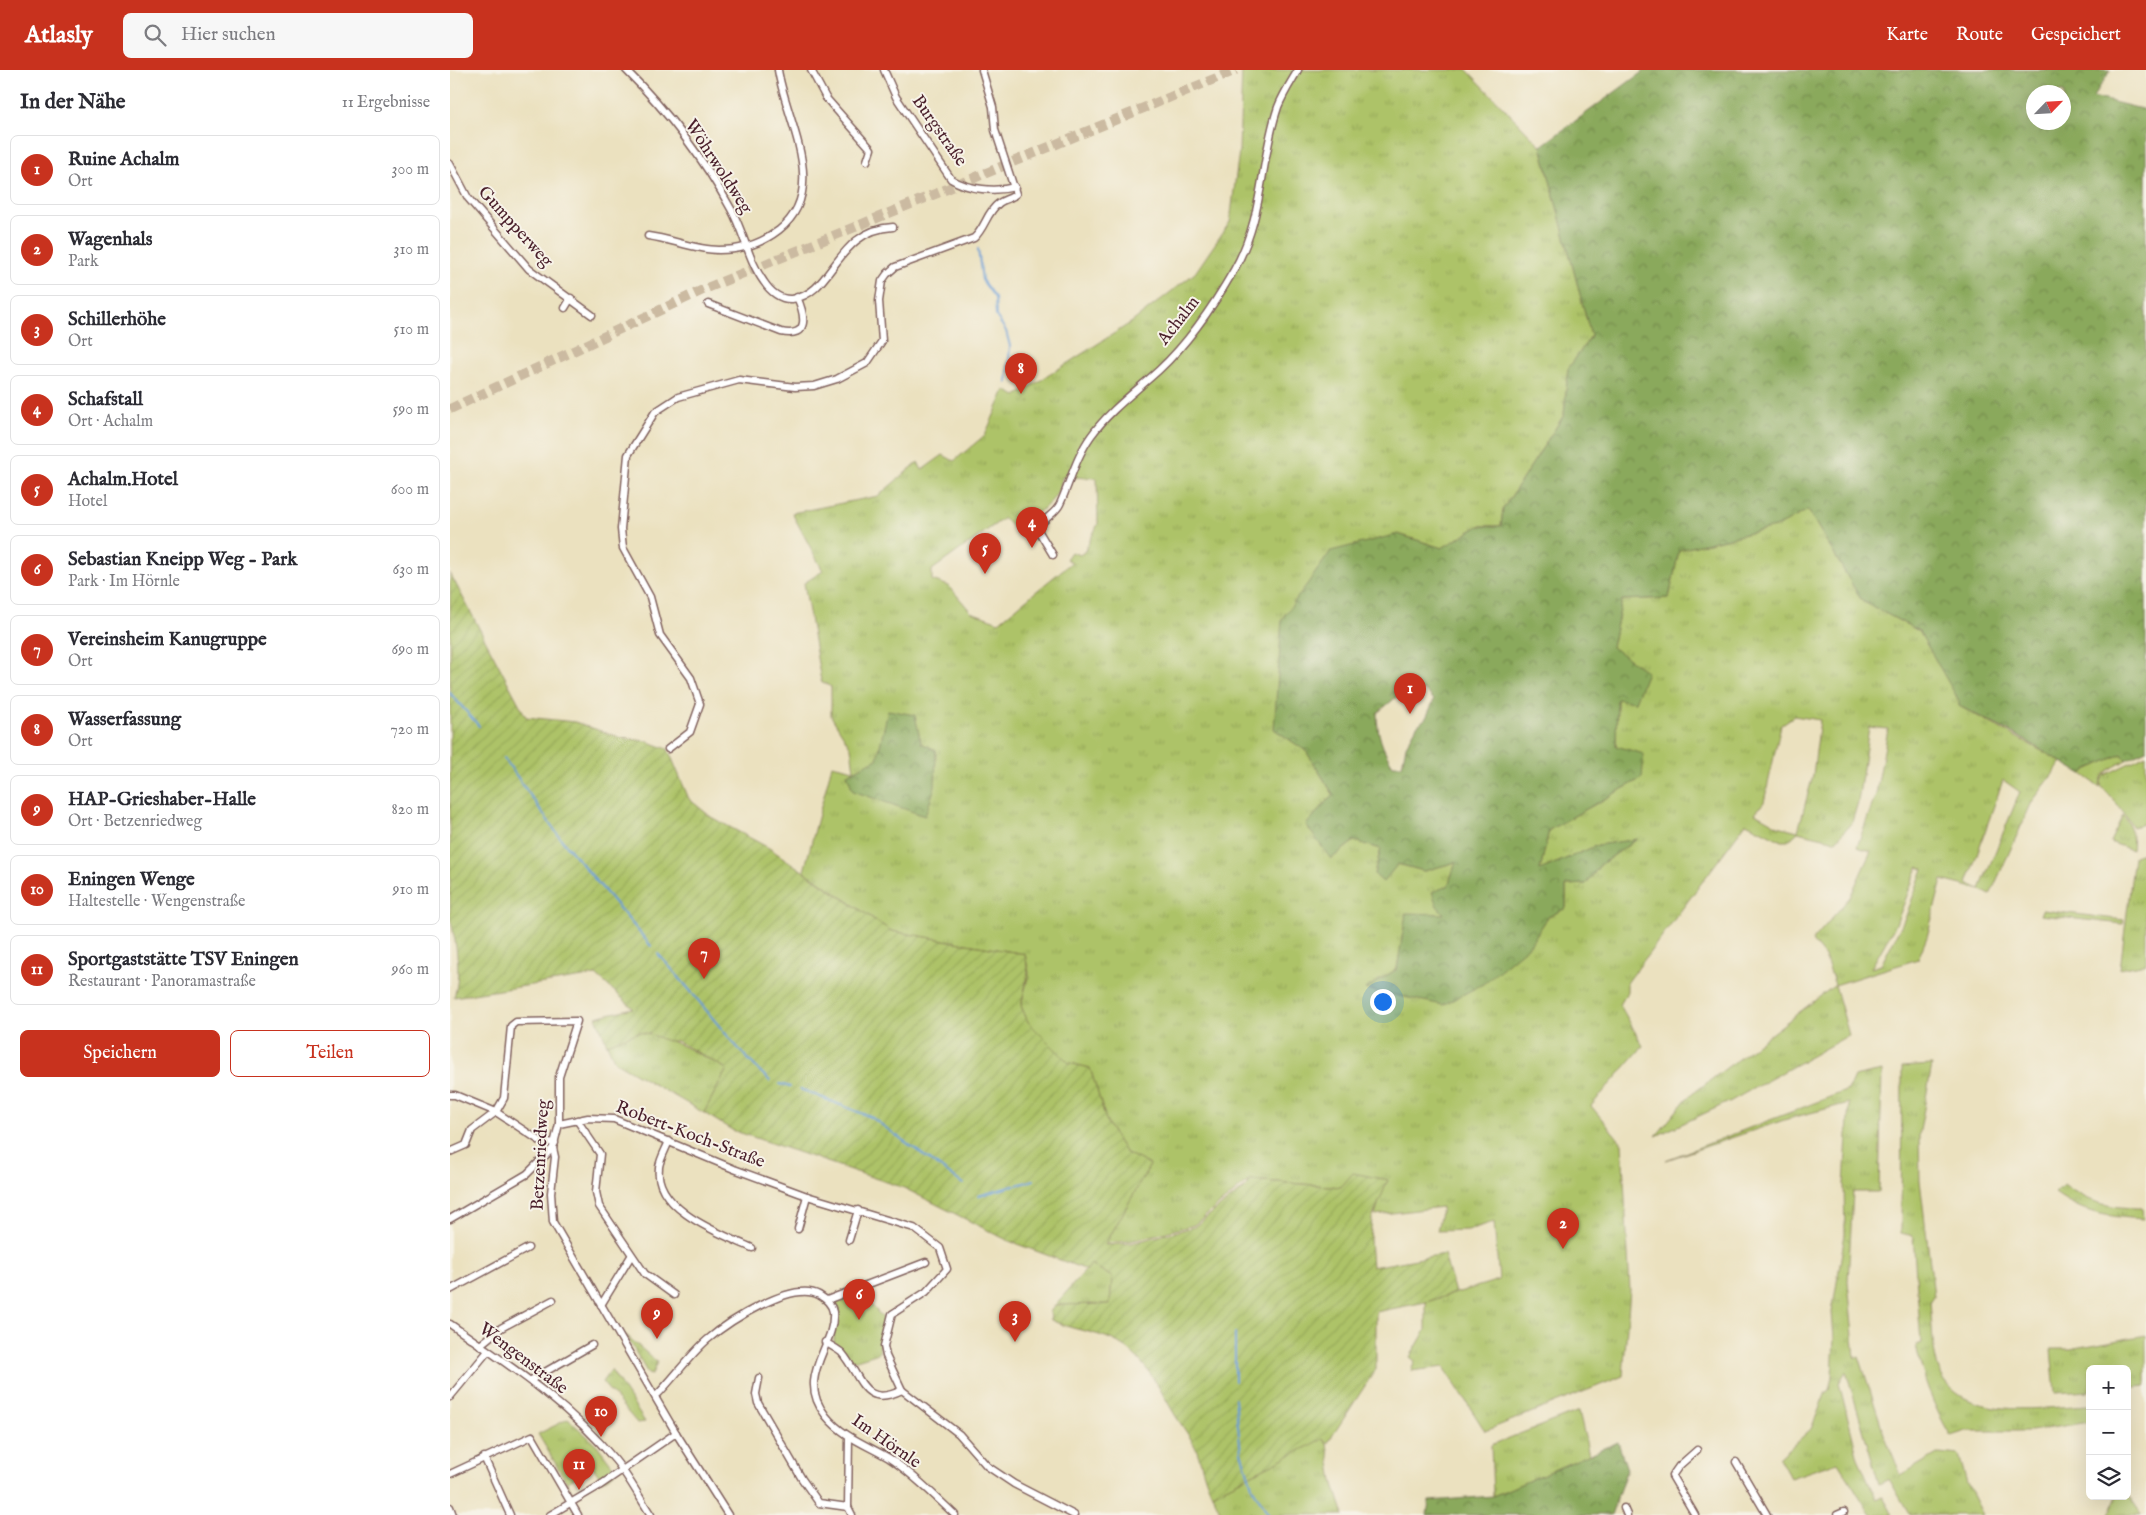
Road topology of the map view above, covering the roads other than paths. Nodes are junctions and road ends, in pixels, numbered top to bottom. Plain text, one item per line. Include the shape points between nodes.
1 (626, 70) edge
2 (778, 70) edge
3 (811, 70) edge
4 (884, 70) edge
5 (982, 70) edge
6 (1298, 70) edge
7 (867, 161) dead end
8 (450, 164) edge
9 (1015, 187) junction
10 (893, 227) dead end
11 (648, 236) dead end
12 (748, 247) junction
13 (797, 297) junction
14 (571, 298) junction
15 (708, 304) dead end
16 (565, 308) dead end
17 (592, 315) dead end
18 (1053, 555) dead end
19 (668, 749) dead end
20 (450, 1095) edge
21 (496, 1112) junction
22 (577, 1120) junction
23 (559, 1124) junction
24 (669, 1142) junction
25 (554, 1145) junction
26 (450, 1152) edge
27 (808, 1196) junction
28 (858, 1210) junction
29 (450, 1219) edge
30 (798, 1229) dead end
31 (850, 1240) dead end
32 (528, 1248) dead end
33 (752, 1248) dead end
34 (632, 1256) junction
35 (926, 1262) dead end
36 (450, 1290) edge
37 (674, 1295) dead end
38 (553, 1300) dead end
39 (827, 1300) junction
40 (601, 1305) junction
41 (450, 1324) edge
42 (825, 1342) junction
43 (480, 1345) junction
44 (592, 1345) dead end
45 (488, 1351) junction
46 (759, 1378) dead end
47 (531, 1380) junction
48 (902, 1390) junction
49 (656, 1396) junction
50 (450, 1397) edge
51 (676, 1434) junction
52 (849, 1437) junction
53 (1697, 1450) dead end
54 (484, 1457) junction
55 (1736, 1462) dead end
56 (623, 1470) junction
57 (450, 1474) edge
58 (572, 1503) junction
59 (450, 1507) edge
60 (848, 1507) junction
61 (1624, 1508) dead end
62 (454, 1515) edge
63 (510, 1515) edge
64 (550, 1515) edge
65 (578, 1515) edge
66 (651, 1515) edge
67 (728, 1515) edge
68 (852, 1515) edge
69 (955, 1515) edge
70 (1074, 1515) edge
71 (1627, 1515) edge
72 (1695, 1515) edge
73 (1767, 1515) edge

1 - 12 street, Wöhrwoldweg via 701,161 731,208
2 - 12 street via 782,94 797,137 805,184 792,219 769,238
3 - 7 street via 826,98 871,149
4 - 9 street, Burgstraße via 896,97 951,179 959,184 990,189
5 - 9 street via 995,130
6 - 18 street, Achalm via 1276,113 1256,218 1234,271 1161,368 1086,442 1058,507 1041,522 1038,530
8 - 14 street, Gumpperweg via 468,198 524,263 539,278
9 - 19 street via 1016,194 998,204 974,238 887,274 879,290 882,341 867,362 837,379 814,386 792,387 744,380 726,382 667,402 655,412 640,435 627,459 622,543 650,597 660,635 691,678 700,704 690,732
10 - 13 street via 861,235 820,282
11 - 12 street via 714,250
12 - 13 street, Wöhrwoldweg via 768,288 780,297
13 - 15 street via 804,312 804,322 792,332 781,332
14 - 16 street
14 - 17 street, Gumpperweg
20 - 21 street
21 - 23 street, Betzenriedweg via 504,1098 511,1026 516,1022 577,1021 559,1077
21 - 25 street via 540,1141
21 - 26 street via 472,1130 466,1145
22 - 23 street, Robert-Koch-Straße
22 - 24 street, Robert-Koch-Straße via 614,1119
22 - 34 street via 600,1154 596,1192 599,1206
23 - 25 street, Betzenriedweg
24 - 27 street, Robert-Koch-Straße
24 - 33 street via 659,1167 661,1189 674,1205 719,1233
25 - 29 street via 527,1174
25 - 40 street, Betzenriedweg via 553,1222
27 - 28 street, Robert-Koch-Straße
27 - 30 street
28 - 31 street
28 - 48 street, Robert-Koch-Straße via 914,1228 940,1248 947,1269 926,1292 892,1314 884,1346
32 - 36 street
34 - 37 street via 645,1274
34 - 40 street
35 - 39 street
38 - 43 street via 495,1332
39 - 42 street, Im Hörnle via 833,1322
39 - 49 street via 815,1293 802,1292 746,1314 708,1340
40 - 49 street, Betzenriedweg
41 - 43 street, Wengenstraße
42 - 48 street via 841,1352 868,1392 879,1397
42 - 52 street, Im Hörnle via 817,1362 816,1394 826,1416
43 - 45 street, Wengenstraße
44 - 47 street
45 - 47 street, Wengenstraße
45 - 50 street
46 - 60 street via 758,1403 802,1479 819,1503
47 - 56 street, Wengenstraße via 584,1427
48 - 70 street, Robert-Koch-Straße via 959,1434 987,1466
49 - 51 street, Betzenriedweg
51 - 56 street
51 - 67 street, Betzenriedweg
52 - 60 street
52 - 69 street, Im Hörnle via 890,1459
53 - 72 street via 1672,1476
54 - 57 street
54 - 58 street via 532,1436
54 - 63 street
55 - 73 street
56 - 58 street
56 - 66 street, Wengenstraße
58 - 64 street
58 - 65 street
59 - 62 street
60 - 68 street
61 - 71 street

